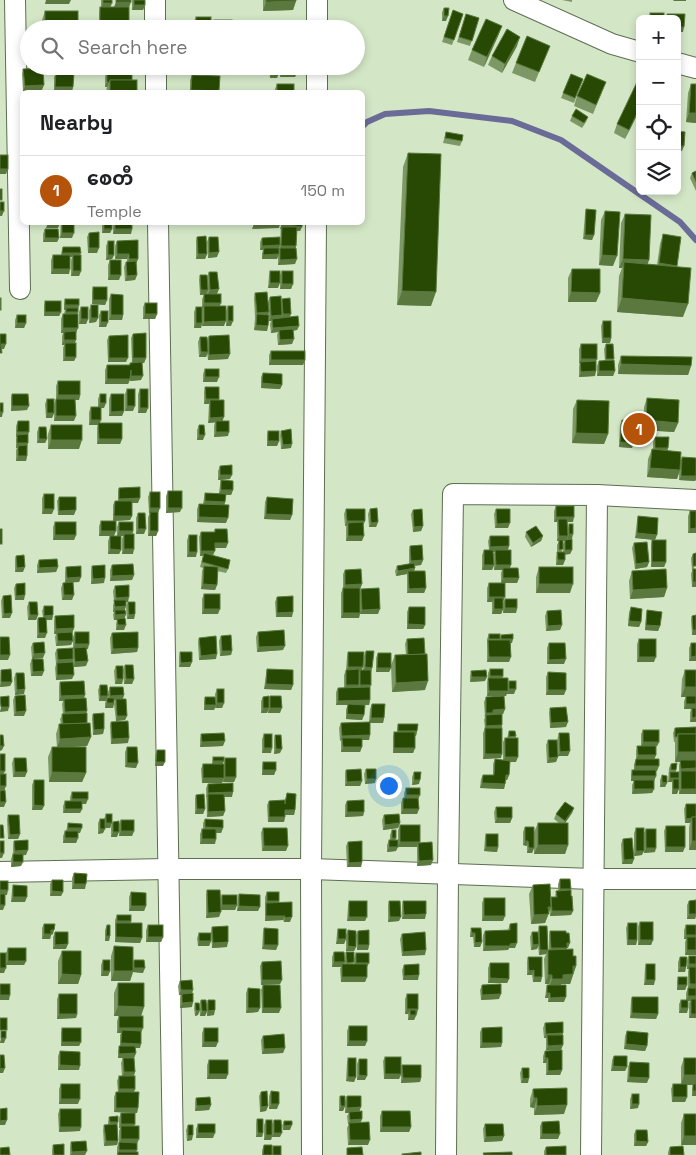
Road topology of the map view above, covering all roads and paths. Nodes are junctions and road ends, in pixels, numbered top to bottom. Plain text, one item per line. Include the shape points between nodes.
1 (15, 0) edge
2 (155, 0) edge
3 (317, 0) edge
4 (514, 0) edge
5 (156, 20) edge
6 (317, 20) edge
7 (636, 51) edge
8 (681, 64) edge
9 (696, 68) edge
10 (156, 75) edge
11 (317, 75) edge
12 (156, 90) edge
13 (317, 90) edge
14 (158, 225) edge
15 (316, 225) edge
16 (20, 289) dead end
17 (597, 495) junction
18 (696, 500) edge
19 (168, 868) junction
20 (311, 869) junction
21 (0, 872) edge
22 (448, 873) junction
23 (593, 879) junction
24 (696, 879) edge
25 (173, 1155) edge
26 (312, 1155) edge
27 (446, 1155) edge
28 (591, 1155) edge

1 - 16 street
2 - 5 street
3 - 6 street
4 - 7 street via 612,44
8 - 9 street
10 - 12 street
11 - 13 street
14 - 19 street
15 - 20 street
17 - 18 street
17 - 22 street via 453,494
17 - 23 street
19 - 20 street
19 - 21 street
19 - 25 street
20 - 22 street
20 - 26 street
22 - 23 street
22 - 27 street
23 - 24 street
23 - 28 street

